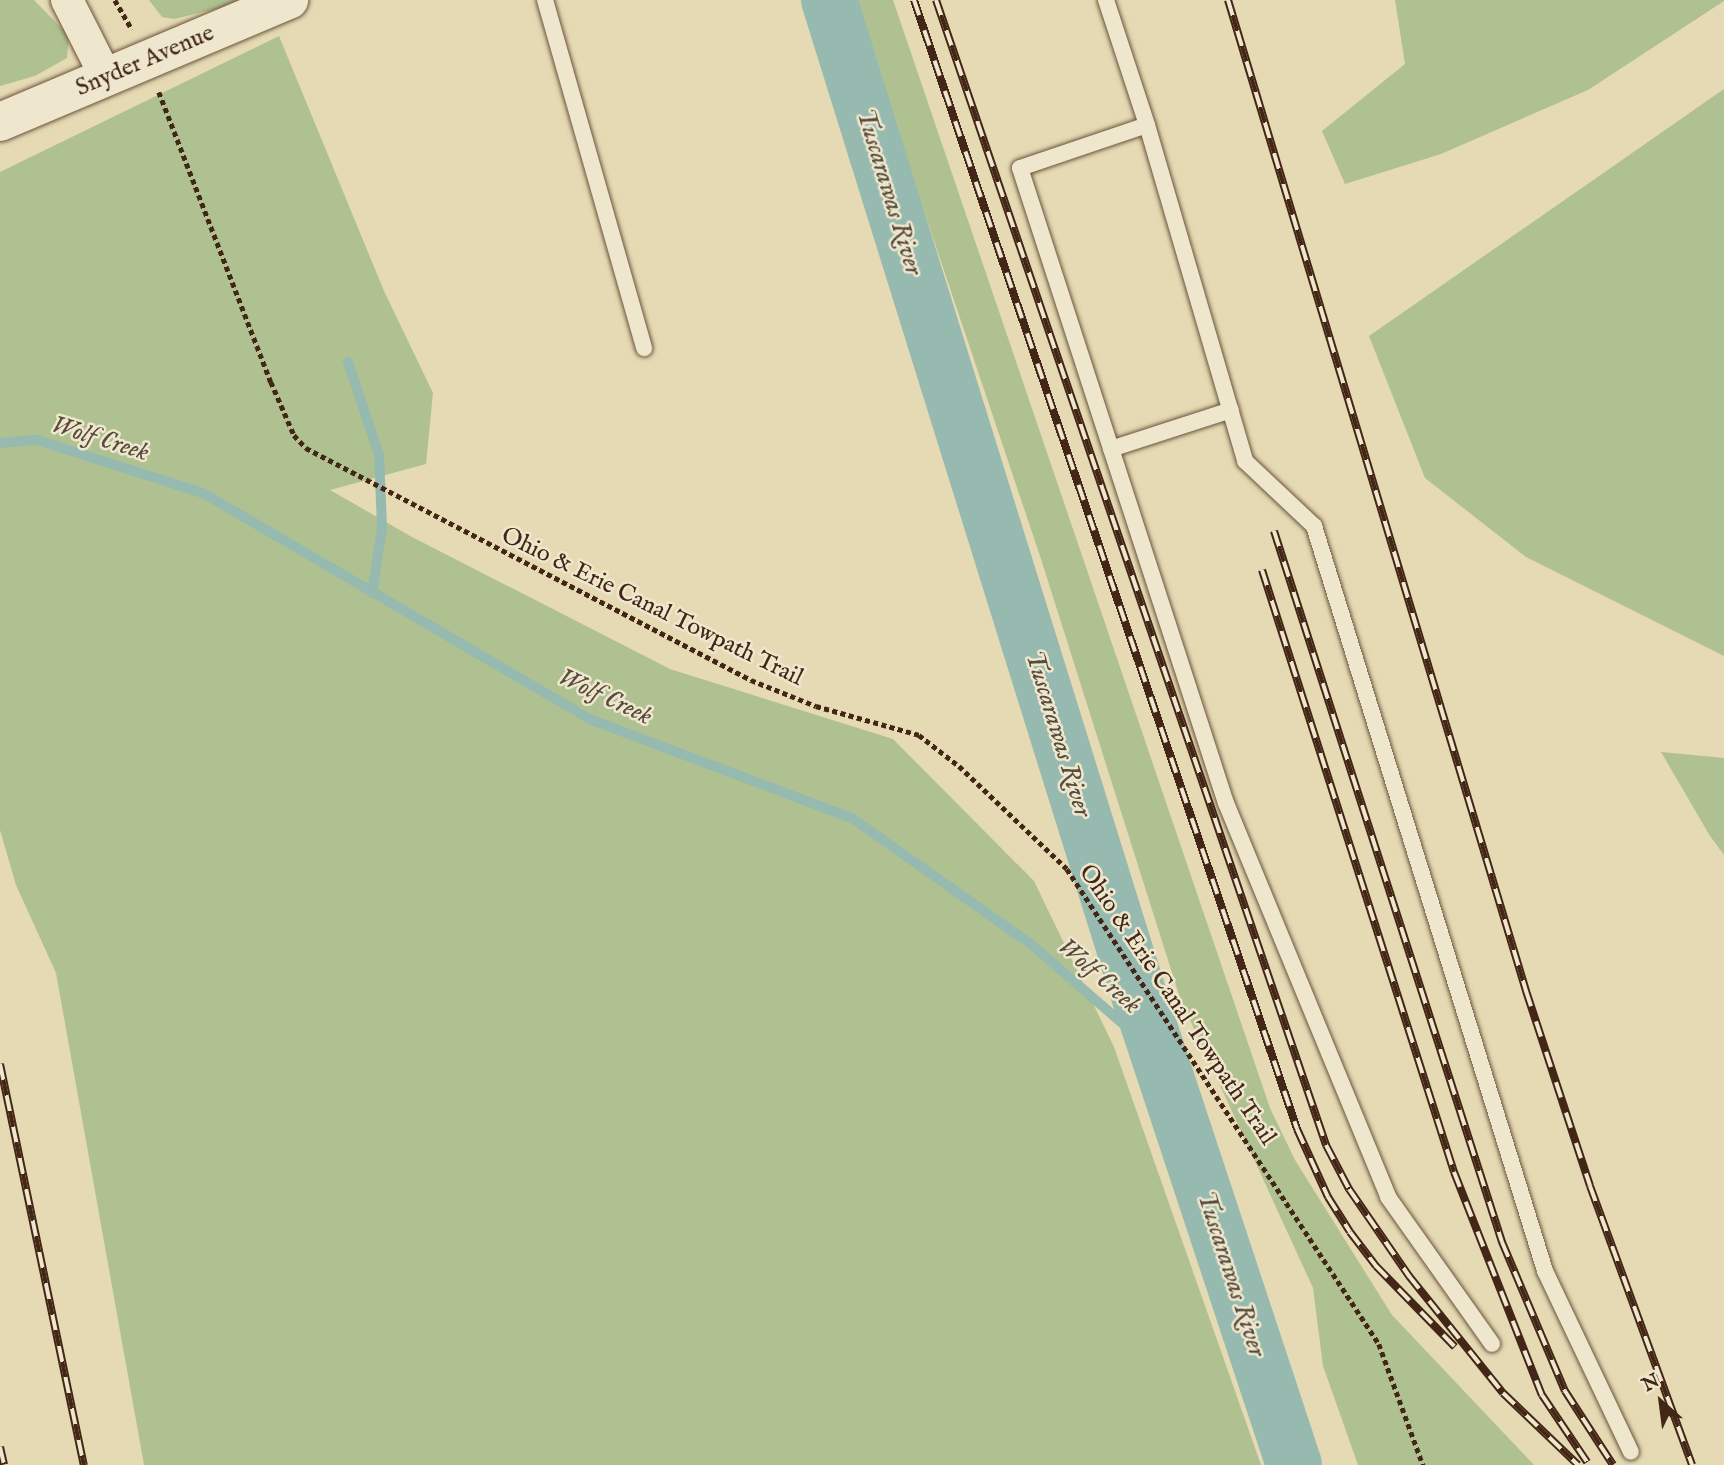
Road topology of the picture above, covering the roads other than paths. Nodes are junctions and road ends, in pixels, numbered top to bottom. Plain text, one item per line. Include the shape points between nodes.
1 (67, 0) edge
2 (289, 0) edge
3 (545, 0) edge
4 (1105, 0) edge
5 (106, 77) junction
6 (0, 122) edge
7 (1147, 125) junction
8 (644, 348) dead end
9 (1231, 410) junction
10 (1111, 449) junction
11 (1492, 1344) dead end
12 (1631, 1452) dead end

1 - 5 street
2 - 5 main road, Snyder Avenue
3 - 8 lane
4 - 7 lane
5 - 6 main road, Snyder Avenue
7 - 9 lane
7 - 10 lane via 1020,168
9 - 10 lane
9 - 12 lane via 1245,461 1314,526 1545,1271
10 - 11 lane via 1226,803 1388,1197

